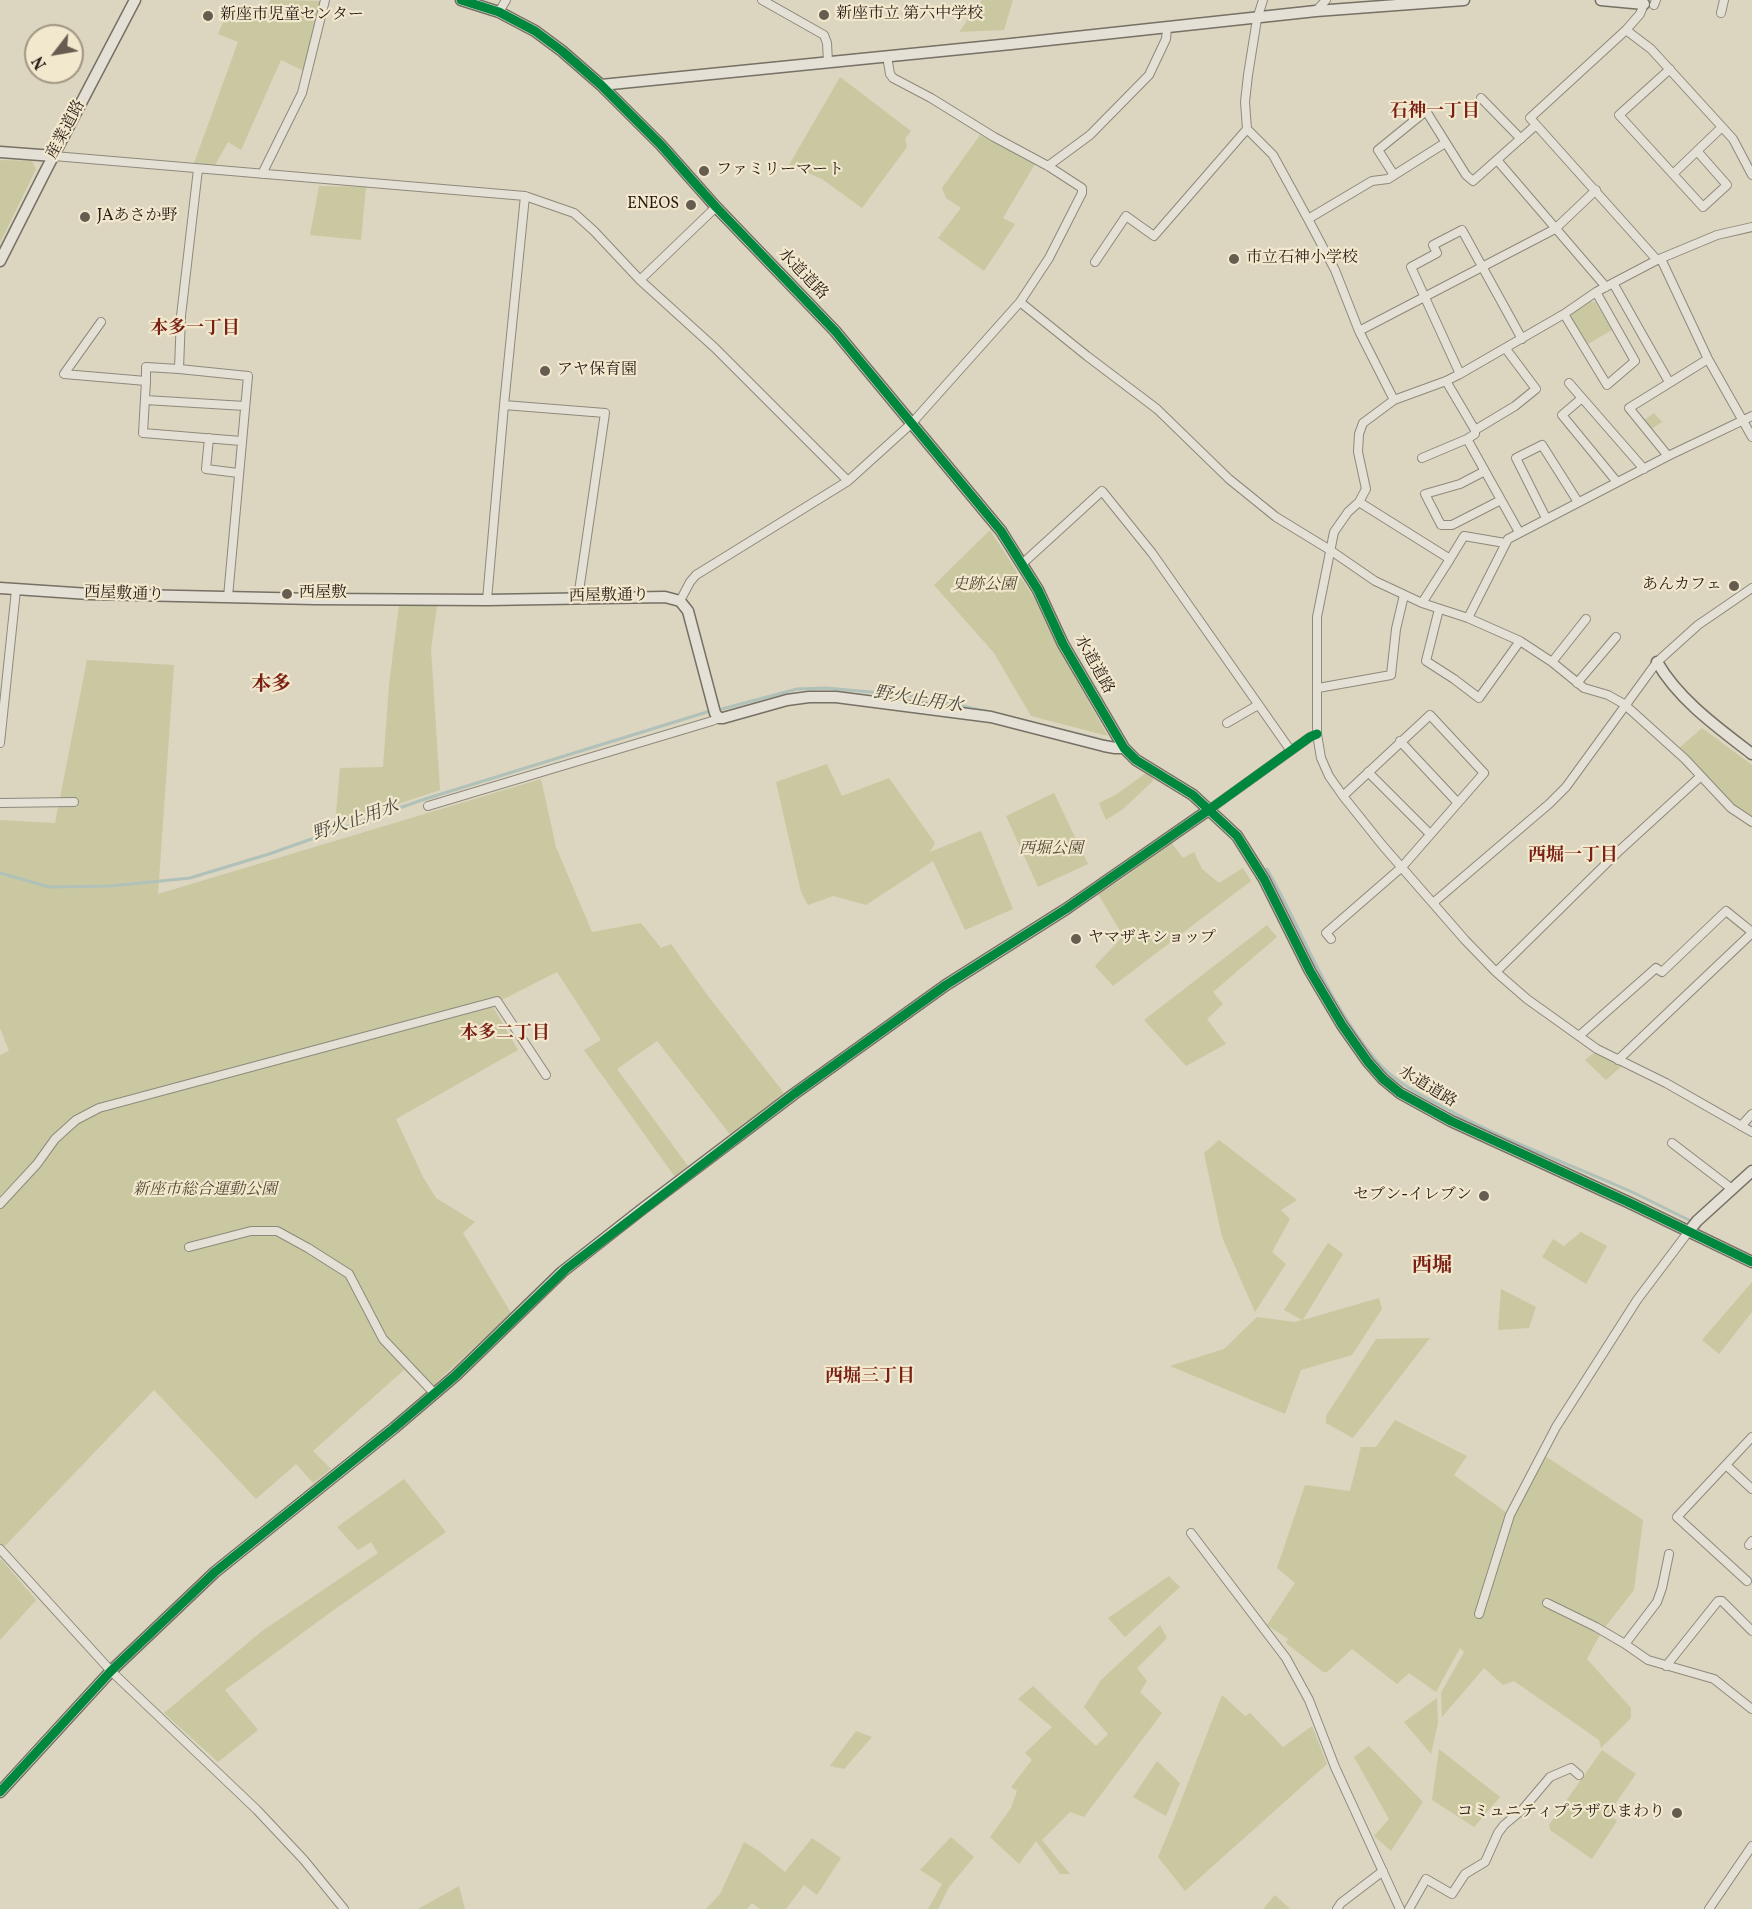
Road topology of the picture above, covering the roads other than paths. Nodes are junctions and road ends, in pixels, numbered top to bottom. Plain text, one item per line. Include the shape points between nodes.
1 (135, 0) edge
2 (325, 0) edge
3 (461, 0) edge
4 (506, 0) edge
5 (762, 0) edge
6 (1263, 0) edge
7 (1326, 0) edge
8 (1464, 0) edge
9 (1601, 0) edge
10 (1725, 0) edge
11 (1651, 3) edge
12 (1317, 11) junction
13 (499, 12) junction
14 (1721, 13) dead end
15 (1257, 19) junction
16 (1167, 27) junction
17 (1626, 30) junction
18 (887, 56) junction
19 (828, 62) junction
20 (1670, 69) junction
21 (601, 85) junction
22 (1481, 98) dead end
23 (1536, 125) junction
24 (1721, 128) junction
25 (1247, 129) junction
26 (1521, 139) junction
27 (1445, 143) junction
28 (1697, 151) junction
29 (0, 152) edge
30 (54, 156) junction
31 (1497, 160) junction
32 (1048, 166) junction
33 (198, 169) junction
34 (262, 174) junction
35 (1673, 174) junction
36 (1394, 175) junction
37 (1752, 175) edge
38 (1596, 190) junction
39 (525, 196) junction
40 (716, 207) junction
41 (1308, 219) junction
42 (1752, 226) edge
43 (1554, 229) junction
44 (1659, 260) junction
45 (0, 261) edge
46 (1095, 262) dead end
47 (1482, 267) junction
48 (640, 280) junction
49 (1610, 285) junction
50 (1596, 292) junction
51 (1425, 297) junction
52 (1020, 302) junction
53 (1564, 314) junction
54 (101, 322) dead end
55 (1359, 331) junction
56 (1522, 339) junction
57 (1506, 349) junction
58 (1708, 359) junction
59 (179, 369) junction
60 (1460, 374) junction
61 (146, 381) junction
62 (1446, 381) junction
63 (1669, 382) junction
64 (1569, 383) dead end
65 (1582, 398) junction
66 (145, 400) junction
67 (1394, 400) junction
68 (245, 405) junction
69 (504, 405) junction
70 (1752, 416) edge
71 (1742, 421) junction
72 (912, 423) junction
73 (1475, 429) junction
74 (1752, 437) edge
75 (209, 438) junction
76 (1467, 439) junction
77 (241, 441) junction
78 (1668, 456) junction
79 (1422, 458) dead end
80 (1644, 469) junction
81 (1485, 471) junction
82 (238, 473) junction
83 (848, 481) junction
84 (1617, 482) junction
85 (1501, 500) junction
86 (1359, 502) junction
87 (1578, 502) junction
88 (1546, 518) junction
89 (1519, 532) junction
90 (1505, 543) junction
91 (1330, 550) junction
92 (1450, 559) junction
93 (1022, 564) junction
94 (0, 588) edge
95 (1752, 588) edge
96 (16, 590) junction
97 (1404, 595) junction
98 (228, 597) junction
99 (578, 598) junction
100 (487, 600) junction
101 (680, 601) junction
102 (1422, 603) junction
103 (1439, 609) junction
104 (1468, 618) junction
105 (1586, 619) dead end
106 (1616, 637) dead end
107 (1520, 641) junction
108 (1552, 662) junction
109 (1657, 662) junction
110 (1577, 682) junction
111 (1318, 688) junction
112 (1624, 704) junction
113 (1258, 705) junction
114 (719, 718) junction
115 (1227, 723) dead end
116 (1317, 734) junction
117 (1400, 741) junction
118 (0, 743) edge
119 (1124, 748) junction
120 (1291, 751) junction
121 (1752, 754) edge
122 (1368, 772) junction
123 (1701, 776) junction
124 (1343, 795) junction
125 (0, 802) edge
126 (74, 802) dead end
127 (1458, 803) junction
128 (428, 806) dead end
129 (1210, 809) junction
130 (1752, 822) edge
131 (1430, 834) junction
132 (1402, 867) junction
133 (1433, 903) junction
134 (1752, 933) edge
135 (1331, 939) dead end
136 (1496, 972) junction
137 (1580, 1036) junction
138 (1618, 1059) junction
139 (546, 1075) dead end
140 (1752, 1114) edge
141 (1741, 1126) junction
142 (1752, 1132) edge
143 (1672, 1143) dead end
144 (1752, 1171) edge
145 (1732, 1189) junction
146 (0, 1204) edge
147 (1689, 1231) junction
148 (189, 1246) dead end
149 (1752, 1262) edge
150 (434, 1393) junction
151 (1752, 1437) edge
152 (1726, 1466) junction
153 (1752, 1489) edge
154 (1191, 1533) dead end
155 (0, 1549) edge
156 (1669, 1554) dead end
157 (1747, 1581) dead end
158 (1547, 1603) dead end
159 (1479, 1614) dead end
160 (1752, 1631) edge
161 (1625, 1644) junction
162 (1666, 1666) junction
163 (111, 1671) junction
164 (1752, 1709) edge
165 (1579, 1775) dead end
166 (0, 1792) edge
167 (1752, 1846) edge
168 (1383, 1871) junction
169 (344, 1909) edge
170 (1337, 1909) edge
171 (1400, 1909) edge
172 (1408, 1909) edge
173 (1709, 1909) edge

1 - 30 street, 産業道路
2 - 34 street via 302,93
3 - 13 street, 水道道路
4 - 13 street
5 - 19 street via 824,35
6 - 15 street
7 - 12 street
8 - 12 street
9 - 11 street
10 - 14 street
11 - 17 street
12 - 15 street
13 - 21 street, 水道道路 via 547,39
15 - 16 street
15 - 25 street via 1245,102
16 - 18 street
16 - 32 street via 1166,39 1149,75 1090,135
17 - 20 street
17 - 23 street via 1530,118
18 - 19 street
18 - 32 street via 893,78
19 - 21 street
20 - 24 street
20 - 35 street via 1619,115
21 - 40 street, 水道道路 via 662,145
22 - 26 street
23 - 26 street
23 - 38 street
24 - 28 street
24 - 37 street via 1733,139
25 - 41 street via 1273,155
25 - 46 street via 1154,236 1126,216
26 - 31 street
27 - 31 street via 1473,181
27 - 36 street
27 - 36 street via 1426,111 1378,150
28 - 35 street
28 - 35 street via 1727,185 1703,207
29 - 30 street
30 - 33 street
30 - 45 street, 産業道路
31 - 43 street
32 - 52 street via 1082,188 1082,194 1049,258
33 - 34 street
33 - 59 street via 181,316
34 - 39 street
36 - 41 street via 1372,181
38 - 43 street
38 - 44 street
39 - 48 street via 574,213
39 - 69 street
40 - 48 street
40 - 72 street, 水道道路 via 835,332
41 - 55 street via 1335,270
42 - 44 street via 1717,235
43 - 47 street
43 - 49 street
44 - 49 street
44 - 58 street
47 - 51 street
47 - 51 street via 1462,230 1433,244 1437,253 1411,267
47 - 56 street
48 - 83 street via 715,348
49 - 50 street
49 - 63 street
50 - 53 street
50 - 53 street via 1635,361 1607,385
51 - 55 street
51 - 60 street
52 - 72 street
52 - 91 street via 1157,409 1276,518
53 - 56 street
54 - 61 street via 64,374
55 - 67 street
56 - 57 street
57 - 60 street
57 - 73 street via 1536,389
58 - 63 street
58 - 71 street
59 - 61 street via 146,367
59 - 68 street via 248,376
60 - 62 street
61 - 66 street
62 - 67 street
62 - 73 street
63 - 78 street via 1629,408
64 - 65 street
65 - 80 street
65 - 84 street via 1562,415
66 - 68 street
66 - 75 street via 143,433
67 - 86 street via 1363,423 1359,434 1358,452 1366,489
68 - 77 street
69 - 99 street via 604,413
69 - 100 street
70 - 71 street
71 - 74 street
71 - 78 street
72 - 83 street
72 - 93 street, 水道道路 via 1002,531
73 - 76 street via 1475,434
75 - 77 street
75 - 82 street via 206,469
76 - 79 street
76 - 81 street
77 - 82 street
78 - 80 street
80 - 84 street
81 - 85 street
81 - 85 street via 1425,495 1441,525 1452,525
82 - 98 street
83 - 101 street via 696,575
84 - 87 street
85 - 89 street
86 - 91 street via 1334,532
86 - 92 street
87 - 88 street
87 - 88 street via 1542,445 1516,458
88 - 89 street
89 - 90 street
90 - 92 street via 1464,536
90 - 104 street
91 - 97 street via 1375,581
91 - 111 street via 1317,617
92 - 102 street
93 - 113 street via 1102,491 1152,552
93 - 119 street, 水道道路 via 1074,664
94 - 96 street, 西屋敷通り
95 - 109 street via 1698,625
96 - 98 street, 西屋敷通り
96 - 118 street
97 - 102 street
97 - 111 street via 1391,675
98 - 100 street, 西屋敷通り
99 - 100 street, 西屋敷通り
99 - 101 street, 西屋敷通り via 665,597
101 - 114 street via 688,611
102 - 103 street
103 - 104 street
103 - 107 street via 1426,661 1479,698
104 - 107 street
105 - 108 street
106 - 110 street
107 - 108 street
108 - 110 street
109 - 112 street
109 - 121 street via 1702,716
110 - 112 street
111 - 116 street
112 - 123 street
112 - 133 street via 1566,787
113 - 115 street
113 - 120 street
114 - 119 street via 787,700 836,698 992,717
114 - 128 street
116 - 120 street
116 - 124 street via 1321,758
117 - 122 street
117 - 127 street
117 - 127 street via 1430,715 1484,773
119 - 129 street, 水道道路
120 - 129 street
122 - 124 street
122 - 131 street
123 - 130 street via 1731,808
123 - 136 street
124 - 132 street
125 - 126 street
127 - 131 street
129 - 147 street, 水道道路 via 1246,849 1329,1005 1359,1050 1400,1094
129 - 150 street via 1066,909 946,985 794,1094 562,1272
131 - 132 street
132 - 133 street
132 - 135 street via 1326,933
133 - 136 street
134 - 137 street via 1726,911 1662,972 1656,968
134 - 138 street
136 - 137 street
137 - 138 street
138 - 141 street
139 - 146 street via 497,1001 99,1108 76,1120 55,1139
140 - 141 street
141 - 142 street
143 - 145 street
144 - 145 street
145 - 147 street
147 - 149 street, 水道道路
147 - 159 street via 1637,1300 1556,1427 1510,1515
148 - 150 street via 251,1231 277,1231 308,1248 350,1274 383,1339
150 - 163 street via 215,1572
151 - 152 street
152 - 153 street
152 - 157 street via 1677,1517
154 - 168 street via 1286,1658 1309,1700
155 - 163 street
156 - 161 street via 1657,1602
158 - 161 street
160 - 162 street via 1718,1601
161 - 162 street via 1648,1660
162 - 164 street via 1714,1679
163 - 166 street
163 - 169 street via 257,1810
165 - 172 street via 1571,1768 1550,1777 1498,1833 1485,1862 1465,1874 1452,1894 1426,1879
167 - 173 street
168 - 170 street
168 - 171 street

